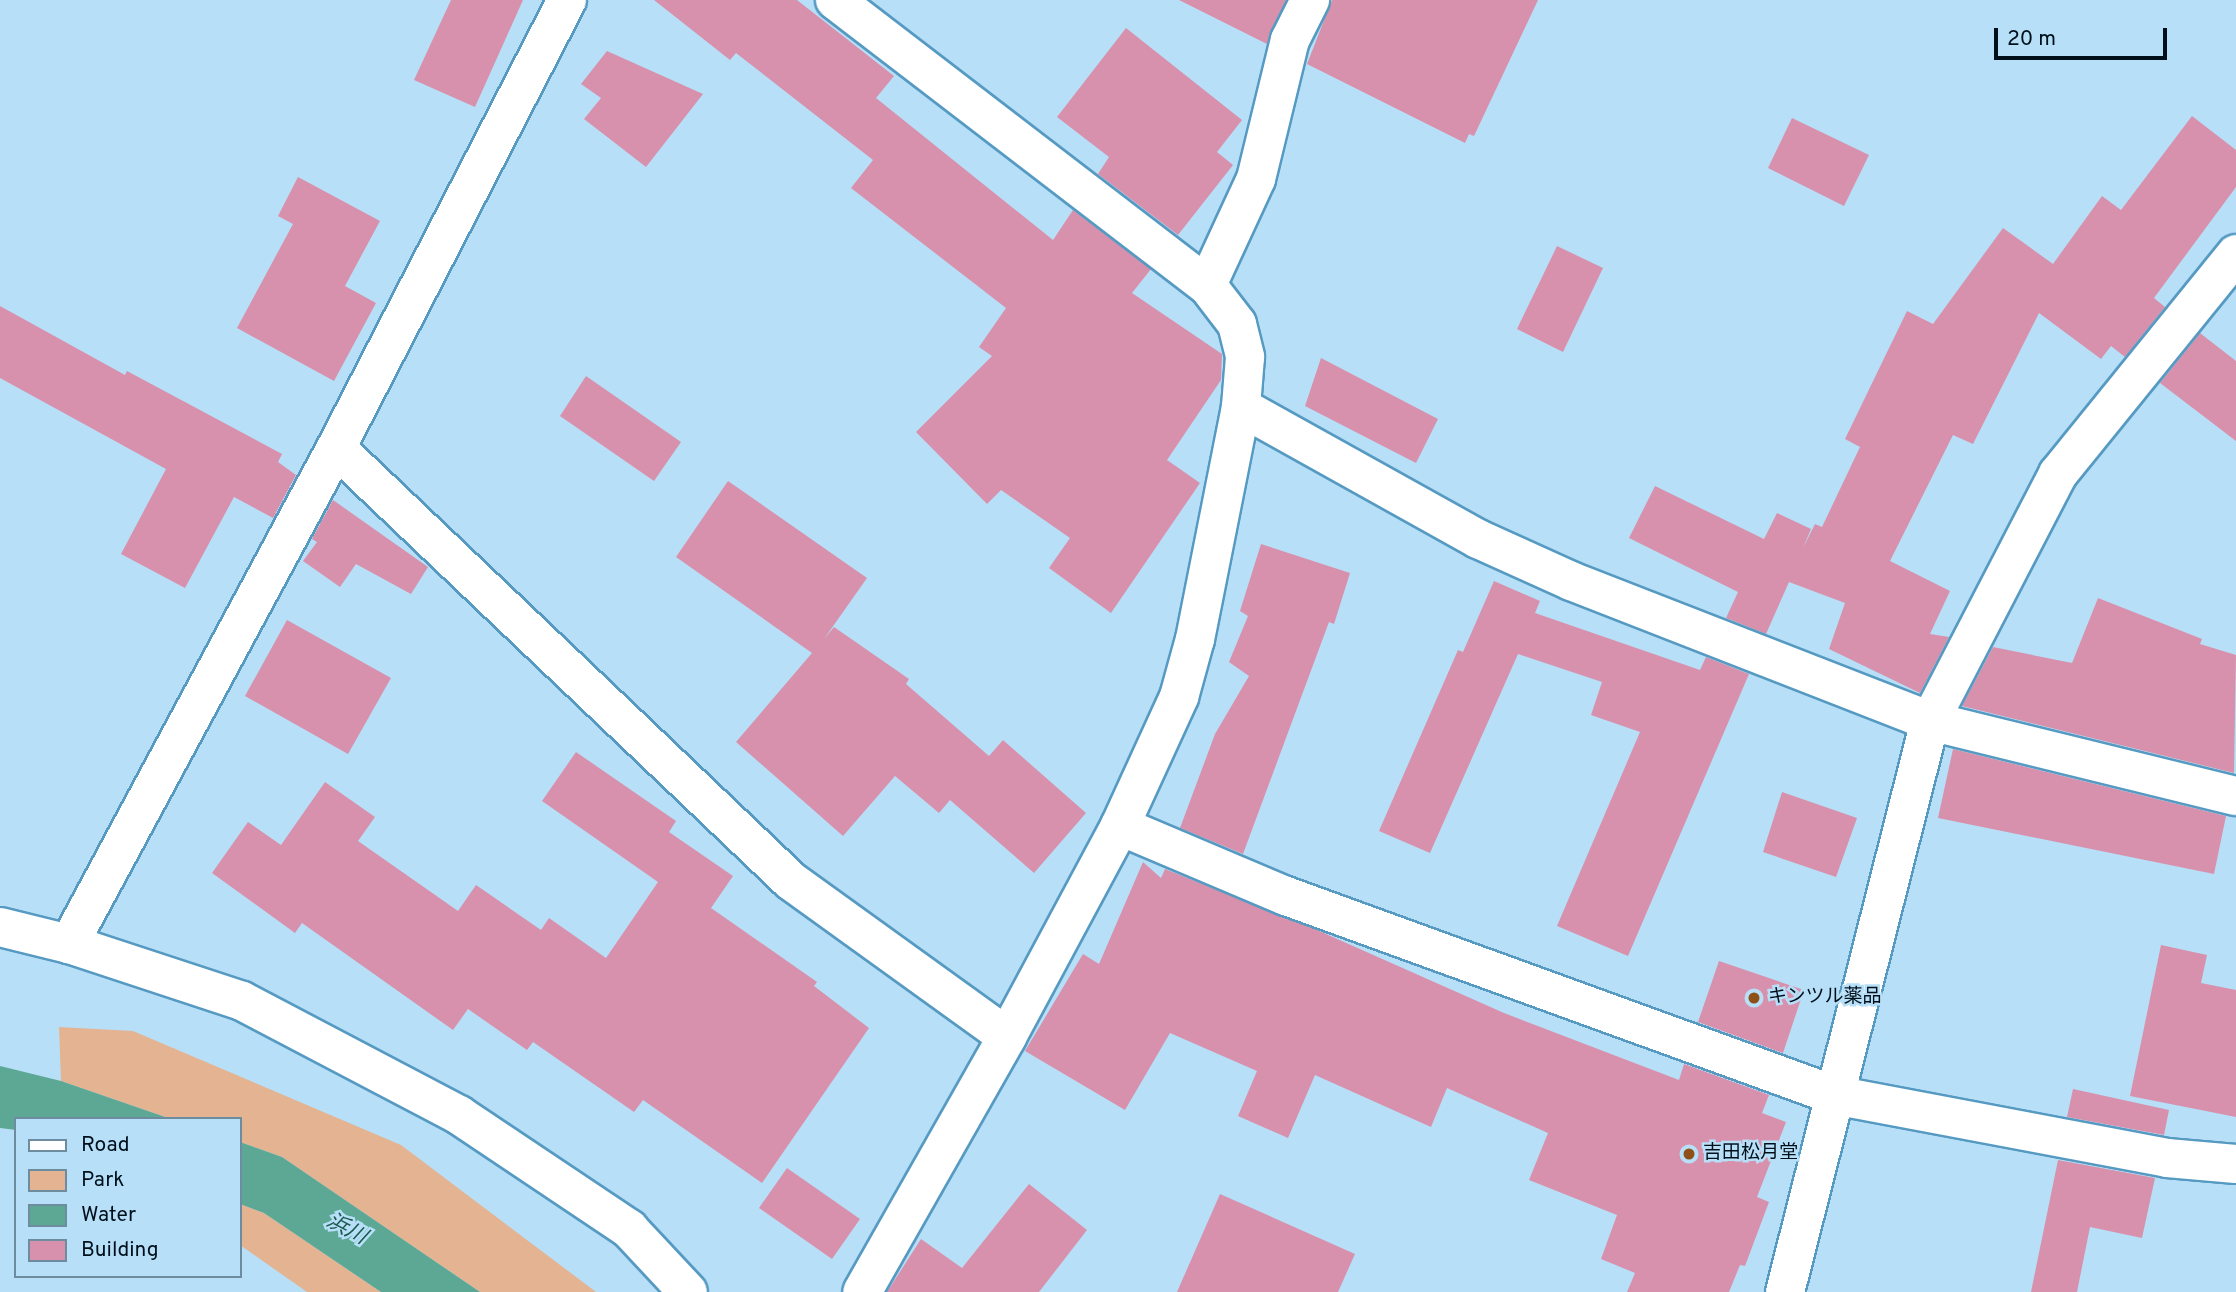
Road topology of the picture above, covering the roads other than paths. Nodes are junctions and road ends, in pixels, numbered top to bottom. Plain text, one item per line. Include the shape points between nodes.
1 (567, 0) edge
2 (835, 0) edge
3 (1310, 0) edge
4 (2236, 254) edge
5 (1207, 285) junction
6 (1241, 407) junction
7 (336, 447) junction
8 (1930, 721) junction
9 (2236, 796) edge
10 (1120, 826) junction
11 (0, 927) edge
12 (69, 944) junction
13 (1007, 1037) junction
14 (1834, 1095) junction
15 (2236, 1164) edge
16 (688, 1292) edge
17 (862, 1292) edge
18 (1785, 1292) edge

1 - 7 street
2 - 5 street
3 - 5 street via 1290,40 1256,179
4 - 8 street via 2058,474
5 - 6 street via 1237,324 1245,357
6 - 8 street via 1478,539 1548,571
6 - 10 street via 1195,639 1179,697
7 - 12 street
7 - 13 street via 791,881
8 - 9 street
8 - 14 street
10 - 13 street
10 - 14 street via 1286,896
11 - 12 street
12 - 16 street via 242,1002 459,1115 629,1229
13 - 17 street
14 - 15 street via 2167,1158
14 - 18 street

